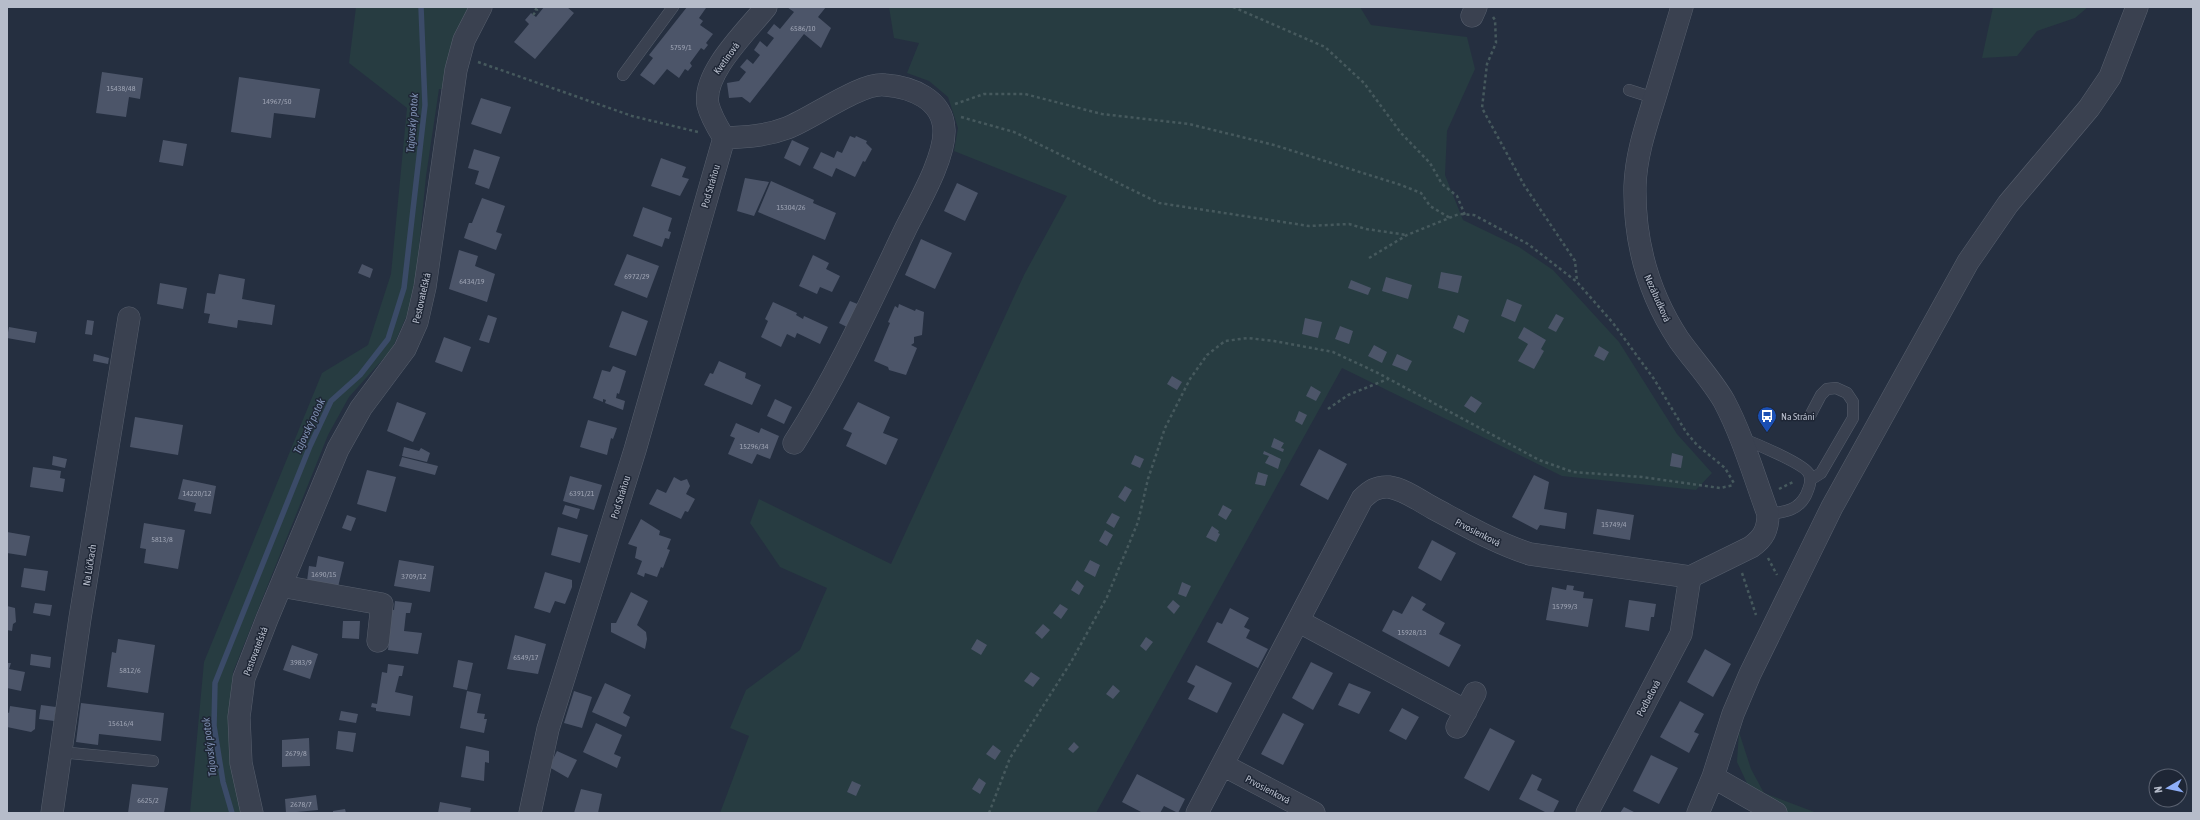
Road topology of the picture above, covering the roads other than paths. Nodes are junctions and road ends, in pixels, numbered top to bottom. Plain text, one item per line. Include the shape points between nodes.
1 (481, 7) edge
2 (673, 7) edge
3 (766, 7) edge
4 (1682, 7) edge
5 (2137, 7) edge
6 (623, 75) dead end
7 (1629, 90) dead end
8 (1654, 98) junction
9 (724, 138) junction
10 (128, 318) dead end
11 (1811, 414) dead end
12 (1741, 437) junction
13 (794, 442) dead end
14 (1810, 480) junction
15 (1768, 514) junction
16 (1690, 577) junction
17 (281, 586) junction
18 (1298, 620) junction
19 (378, 641) dead end
20 (1466, 710) dead end
21 (60, 752) junction
22 (154, 761) dead end
23 (1223, 765) junction
24 (1713, 777) junction
25 (52, 813) edge
26 (252, 813) edge
27 (530, 813) edge
28 (1197, 813) edge
29 (1314, 813) edge
30 (1587, 813) edge
31 (1698, 813) edge
32 (1776, 813) edge

1 - 17 street, Pestovateľská via 464,40 456,70 425,286 417,322 405,349 361,408 338,449
2 - 6 lane
3 - 9 street, Kvetinová via 719,64 708,85 708,104
4 - 8 street, Nezábudková
5 - 24 street via 2117,60 2102,90 2008,204 1968,262 1832,507 1788,594 1733,714
7 - 8 lane
8 - 12 street, Nezábudková via 1640,148 1635,184 1640,252 1650,284 1664,314 1680,341 1706,373 1724,401
9 - 13 street via 760,136 786,128 861,89 883,84 905,87 924,96 938,110 944,129 942,150 842,362
9 - 27 street, Pod Stráňou via 635,450 548,729
10 - 21 street, Na Lúčkach
11 - 14 lane via 1827,388 1836,388 1846,393 1853,402 1853,418 1821,473
12 - 14 lane via 1798,464 1806,470
12 - 15 street, Nezábudková via 1764,486
14 - 15 lane via 1807,494 1799,506
15 - 16 street via 1768,525 1759,541 1738,563
16 - 18 street, Prvosienková via 1530,554 1485,536 1399,490 1378,488 1362,499
16 - 30 street, Podbeľová via 1681,634
17 - 19 street via 382,600
17 - 26 street, Pestovateľská via 244,678 240,709 242,763
18 - 20 street
18 - 23 street, Prvosienková
21 - 22 lane
21 - 25 street, Na Lúčkach
23 - 28 street, Prvosienková
23 - 29 street, Prvosienková
24 - 31 street
24 - 32 street

